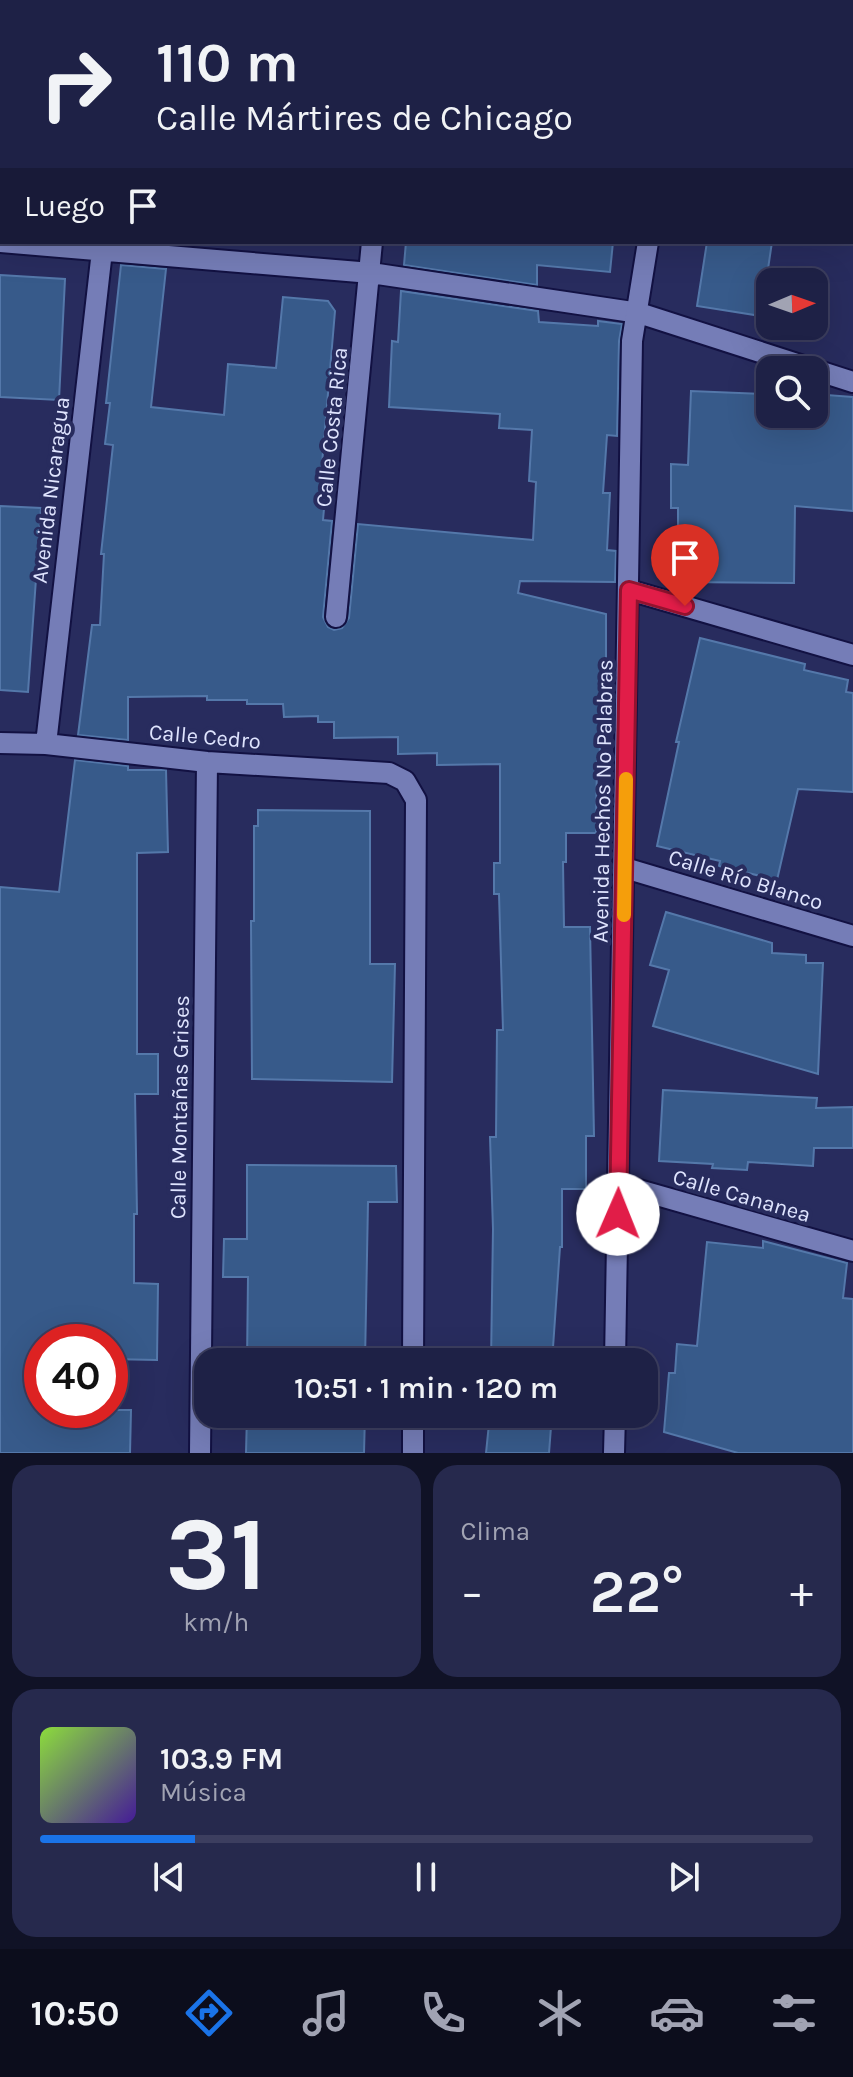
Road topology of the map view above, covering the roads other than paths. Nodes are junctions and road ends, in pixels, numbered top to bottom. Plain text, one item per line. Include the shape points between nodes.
1 (41, 244) edge
2 (372, 244) edge
3 (648, 244) edge
4 (103, 247) edge
5 (371, 273) junction
6 (639, 313) junction
7 (853, 382) edge
8 (629, 590) junction
9 (336, 617) dead end
10 (853, 655) edge
11 (0, 743) edge
12 (46, 744) junction
13 (207, 762) junction
14 (625, 868) junction
15 (853, 936) edge
16 (618, 1184) junction
17 (853, 1251) edge
18 (413, 1348) edge
19 (615, 1348) edge
20 (413, 1428) edge
21 (615, 1428) edge
22 (200, 1453) edge
23 (413, 1453) edge
24 (614, 1453) edge

1 - 4 street
2 - 5 street, Calle Costa Rica
3 - 6 street, Avenida Hechos No Palabras
4 - 5 street
4 - 12 street, Avenida Nicaragua
5 - 6 street
5 - 9 street, Calle Costa Rica
6 - 7 street
6 - 8 street, Avenida Hechos No Palabras via 632,341
8 - 10 street
8 - 14 street, Avenida Hechos No Palabras
11 - 12 street, Calle Cedro
12 - 13 street, Calle Cedro
13 - 18 street, Calle Cedro via 389,773 405,781 416,800
13 - 22 street, Calle Montañas Grises
14 - 15 street, Calle Río Blanco
14 - 16 street, Avenida Hechos No Palabras
16 - 17 street, Calle Cananea
16 - 19 street, Avenida Hechos No Palabras
20 - 23 street
21 - 24 street

